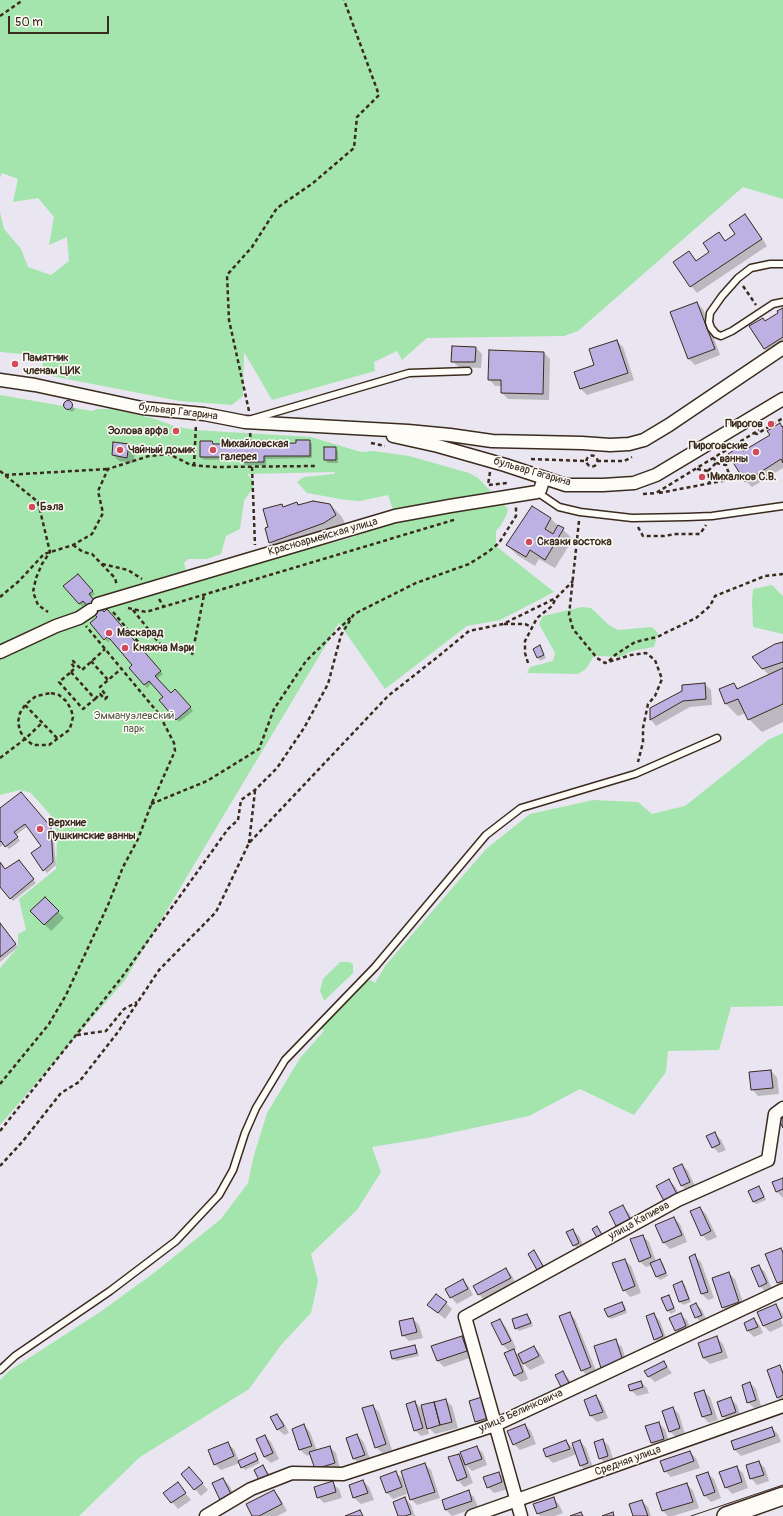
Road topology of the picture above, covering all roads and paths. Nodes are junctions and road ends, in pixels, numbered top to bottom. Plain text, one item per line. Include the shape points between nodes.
1 (23, 0) edge
2 (344, 0) edge
3 (0, 16) edge
4 (783, 264) edge
5 (738, 278) junction
6 (783, 302) edge
7 (761, 312) junction
8 (783, 348) edge
9 (468, 371) dead end
10 (0, 380) edge
11 (783, 399) edge
12 (783, 418) edge
13 (248, 421) junction
14 (196, 422) dead end
15 (358, 429) junction
16 (754, 433) dead end
17 (714, 458) dead end
18 (537, 460) dead end
19 (587, 460) junction
20 (716, 463) junction
21 (194, 466) junction
22 (315, 466) dead end
23 (252, 468) junction
24 (491, 468) dead end
25 (696, 469) dead end
26 (108, 470) junction
27 (0, 471) edge
28 (708, 471) junction
29 (5, 475) junction
30 (544, 478) junction
31 (509, 482) dead end
32 (710, 483) junction
33 (537, 492) junction
34 (656, 493) dead end
35 (783, 506) edge
36 (580, 512) junction
37 (516, 516) dead end
38 (712, 516) junction
39 (462, 517) dead end
40 (632, 518) junction
41 (73, 545) junction
42 (50, 552) junction
43 (255, 557) junction
44 (102, 564) junction
45 (783, 574) edge
46 (115, 578) dead end
47 (573, 581) junction
48 (148, 590) junction
49 (204, 595) junction
50 (0, 597) edge
51 (556, 598) junction
52 (124, 607) dead end
53 (132, 609) junction
54 (112, 611) dead end
55 (48, 612) dead end
56 (354, 614) junction
57 (79, 618) junction
58 (503, 624) junction
59 (532, 627) junction
60 (140, 644) dead end
61 (160, 644) dead end
62 (105, 649) junction
63 (0, 652) edge
64 (192, 655) dead end
65 (92, 661) junction
66 (609, 662) junction
67 (528, 663) dead end
68 (121, 669) junction
69 (71, 672) junction
70 (108, 680) junction
71 (72, 696) junction
72 (95, 699) junction
73 (66, 701) junction
74 (25, 705) junction
75 (42, 723) junction
76 (717, 738) dead end
77 (25, 739) junction
78 (58, 739) junction
79 (0, 758) edge
80 (635, 774) junction
81 (255, 790) junction
82 (151, 805) junction
83 (249, 843) junction
84 (138, 1002) junction
85 (77, 1035) junction
86 (0, 1084) edge
87 (783, 1108) edge
88 (0, 1131) edge
89 (0, 1166) edge
90 (783, 1290) edge
91 (0, 1370) edge
92 (783, 1406) edge
93 (495, 1425) junction
94 (783, 1496) edge
95 (517, 1501) junction
96 (206, 1516) edge
97 (472, 1516) edge
98 (521, 1516) edge
99 (726, 1516) edge

1 - 3 path
2 - 13 path via 380,95 358,117 354,148 313,183 277,208 252,247 227,275 228,320 243,383
4 - 5 lane via 751,268
5 - 7 path
5 - 7 lane via 710,313 711,328 721,336
6 - 7 lane
8 - 15 street, бульвар Гагарина via 669,425 644,440 629,444 492,441 450,435
9 - 13 lane via 409,373
10 - 13 street, бульвар Гагарина via 142,408
11 - 30 street, бульвар Гагарина via 656,475 634,483 566,484
12 - 16 path via 757,434
13 - 15 street, бульвар Гагарина
14 - 21 path
15 - 30 street, бульвар Гагарина via 438,446
17 - 20 path
18 - 19 path
19 - 19 path via 588,465 593,466 598,461 593,455
20 - 28 path
20 - 32 path via 726,465 729,474 727,480
21 - 23 path
21 - 26 path via 169,454 150,456
22 - 23 path
23 - 43 path
24 - 31 path via 488,485
25 - 28 path
26 - 29 path
26 - 41 path via 98,491 103,513 92,534
27 - 29 path
28 - 32 path
29 - 42 path via 38,502
30 - 33 street
32 - 34 path
33 - 36 lane via 559,507
33 - 43 street, Красноармейская улица via 395,516
35 - 38 lane
36 - 40 lane
36 - 47 path
37 - 56 path via 499,543 469,564 416,583
38 - 40 lane
38 - 40 path via 700,534 664,536 643,536
39 - 49 path
41 - 42 path
41 - 44 path via 83,552 92,554
42 - 50 path via 44,554
42 - 55 path via 42,564 34,588 38,605
43 - 48 street, Красноармейская улица
44 - 46 path
44 - 48 path via 128,570 146,582
45 - 66 path via 765,576 715,596 710,606 696,618 657,637 635,642
47 - 51 path
47 - 66 path via 569,615 573,629 598,658 605,663
48 - 57 street, Красноармейская улица via 94,607
49 - 53 path via 146,612
49 - 64 path
51 - 58 path
51 - 59 path via 552,606 536,618
52 - 53 path
53 - 61 path
54 - 60 path
56 - 81 path via 340,635 328,684 304,728 278,768
56 - 82 path via 306,661 274,708 259,749 207,781
57 - 62 path
57 - 63 street, Красноармейская улица
58 - 59 path via 525,624
58 - 83 path via 469,631 388,696
59 - 67 path via 525,641
62 - 65 path
62 - 68 path
65 - 69 path via 82,670 73,661 71,663 76,668
65 - 70 path
66 - 80 path via 646,653 655,660 662,679 655,696 648,704 643,742
68 - 70 path
68 - 82 path via 159,714 174,743 174,751
69 - 71 path via 59,682
69 - 72 path
70 - 72 path via 100,687 107,697 105,699 100,694
71 - 72 path via 83,709
71 - 73 path
73 - 74 path via 51,693 36,696
73 - 78 path via 73,717 68,730
74 - 75 path
74 - 77 path via 18,722
75 - 77 path
75 - 78 path
76 - 80 lane
77 - 78 path via 33,745 41,746 49,745
77 - 79 path
80 - 91 lane via 521,808 486,835 375,967 285,1060 256,1108 233,1170 220,1195 176,1241 110,1291 15,1356
81 - 83 path
81 - 85 path via 241,800 238,820 228,829 122,977
82 - 86 path via 138,839 66,995 49,1024
83 - 84 path via 216,912 158,970
84 - 85 path via 124,1009 106,1031
84 - 89 path via 79,1082 61,1093
85 - 88 path
87 - 93 street, улица Капиева via 775,1114 768,1160 678,1200 465,1317
90 - 93 street, улица Белинковича
92 - 95 street, Средняя улица
93 - 95 street
93 - 96 street, улица Белинковича via 343,1474 292,1473 251,1489
94 - 99 main road
95 - 97 street, Средняя улица
95 - 98 street

